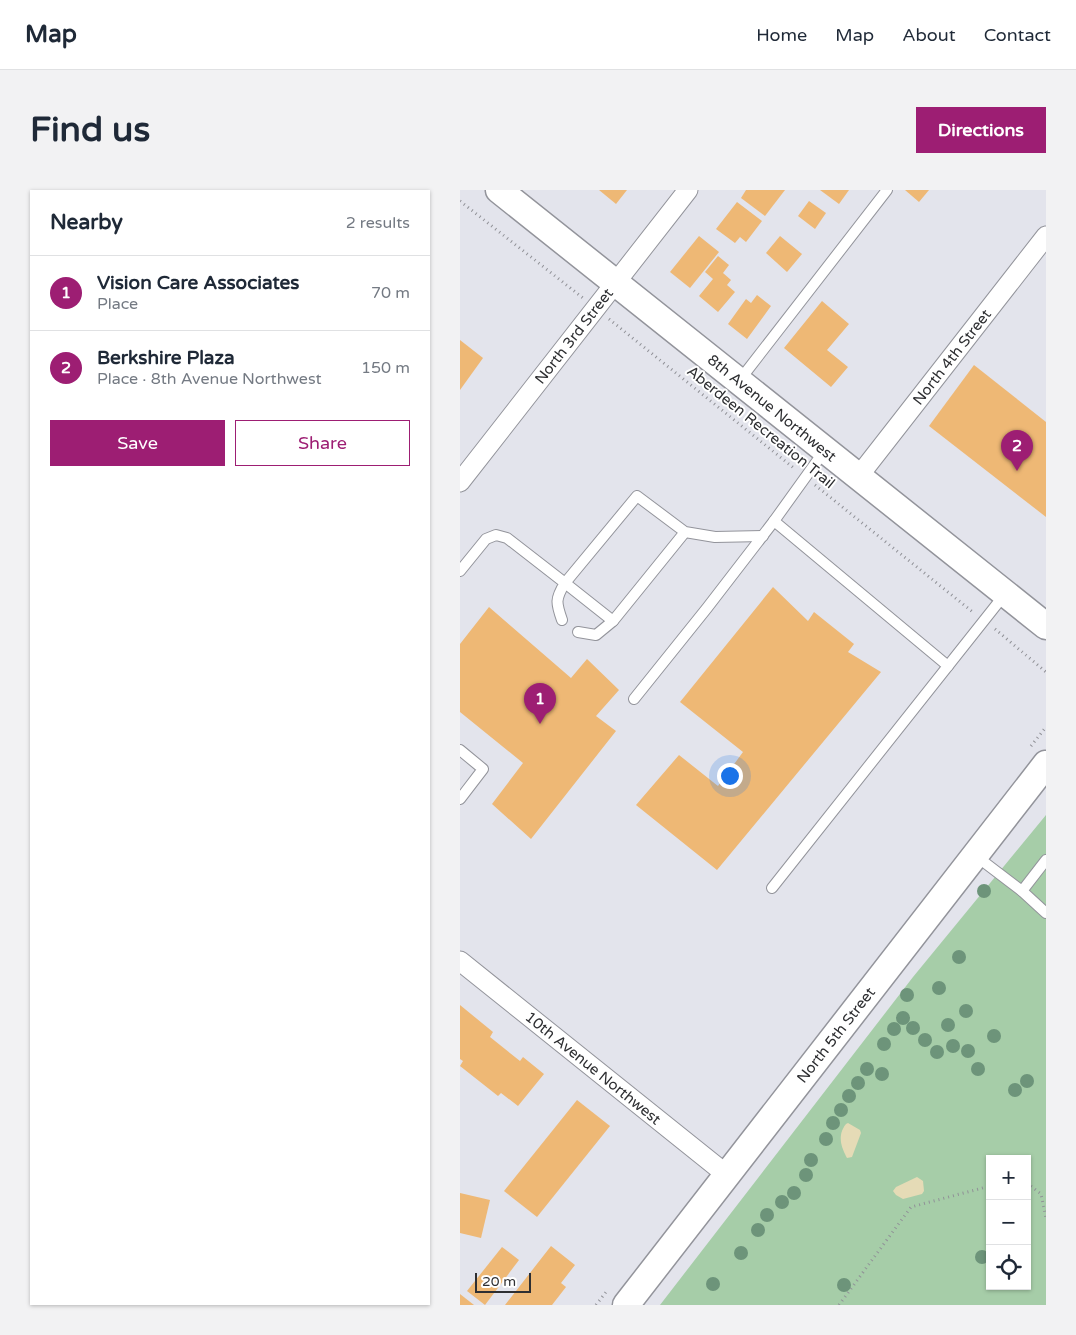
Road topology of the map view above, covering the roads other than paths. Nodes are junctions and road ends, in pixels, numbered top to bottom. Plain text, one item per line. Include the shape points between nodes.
1 (499, 190) edge
2 (688, 190) edge
3 (887, 190) edge
4 (1046, 236) edge
5 (615, 283) junction
6 (739, 381) junction
7 (825, 450) junction
8 (858, 477) junction
9 (460, 482) edge
10 (774, 521) junction
11 (685, 532) junction
12 (763, 536) junction
13 (460, 571) edge
14 (565, 583) junction
15 (1005, 594) junction
16 (562, 620) dead end
17 (613, 621) junction
18 (1046, 626) edge
19 (578, 632) dead end
20 (948, 666) junction
21 (634, 699) dead end
22 (460, 750) edge
23 (1046, 764) edge
24 (460, 799) edge
25 (975, 855) junction
26 (1046, 860) edge
27 (772, 888) dead end
28 (1022, 891) junction
29 (1046, 913) edge
30 (460, 961) edge
31 (727, 1175) junction
32 (626, 1305) edge

1 - 5 main road, 8th Avenue Northwest
2 - 5 street, North 3rd Street
3 - 6 lane
4 - 8 street, North 4th Street
5 - 6 main road, 8th Avenue Northwest
5 - 9 street, North 3rd Street
6 - 7 main road, 8th Avenue Northwest
7 - 8 main road, 8th Avenue Northwest
7 - 10 lane
8 - 15 main road, 8th Avenue Northwest
10 - 12 lane
10 - 20 lane
11 - 12 lane via 716,537
11 - 14 lane via 638,496
11 - 17 lane
12 - 21 lane
13 - 14 lane via 486,539 496,535 507,538
14 - 16 lane via 556,604
14 - 17 lane
15 - 18 main road, 8th Avenue Northwest
15 - 20 lane
17 - 19 lane via 596,635
20 - 27 lane
22 - 24 lane via 483,769
23 - 25 main road, North 5th Street
25 - 28 lane
25 - 31 main road, North 5th Street
26 - 28 lane
28 - 29 lane
30 - 31 street, 10th Avenue Northwest
31 - 32 main road, North 5th Street

